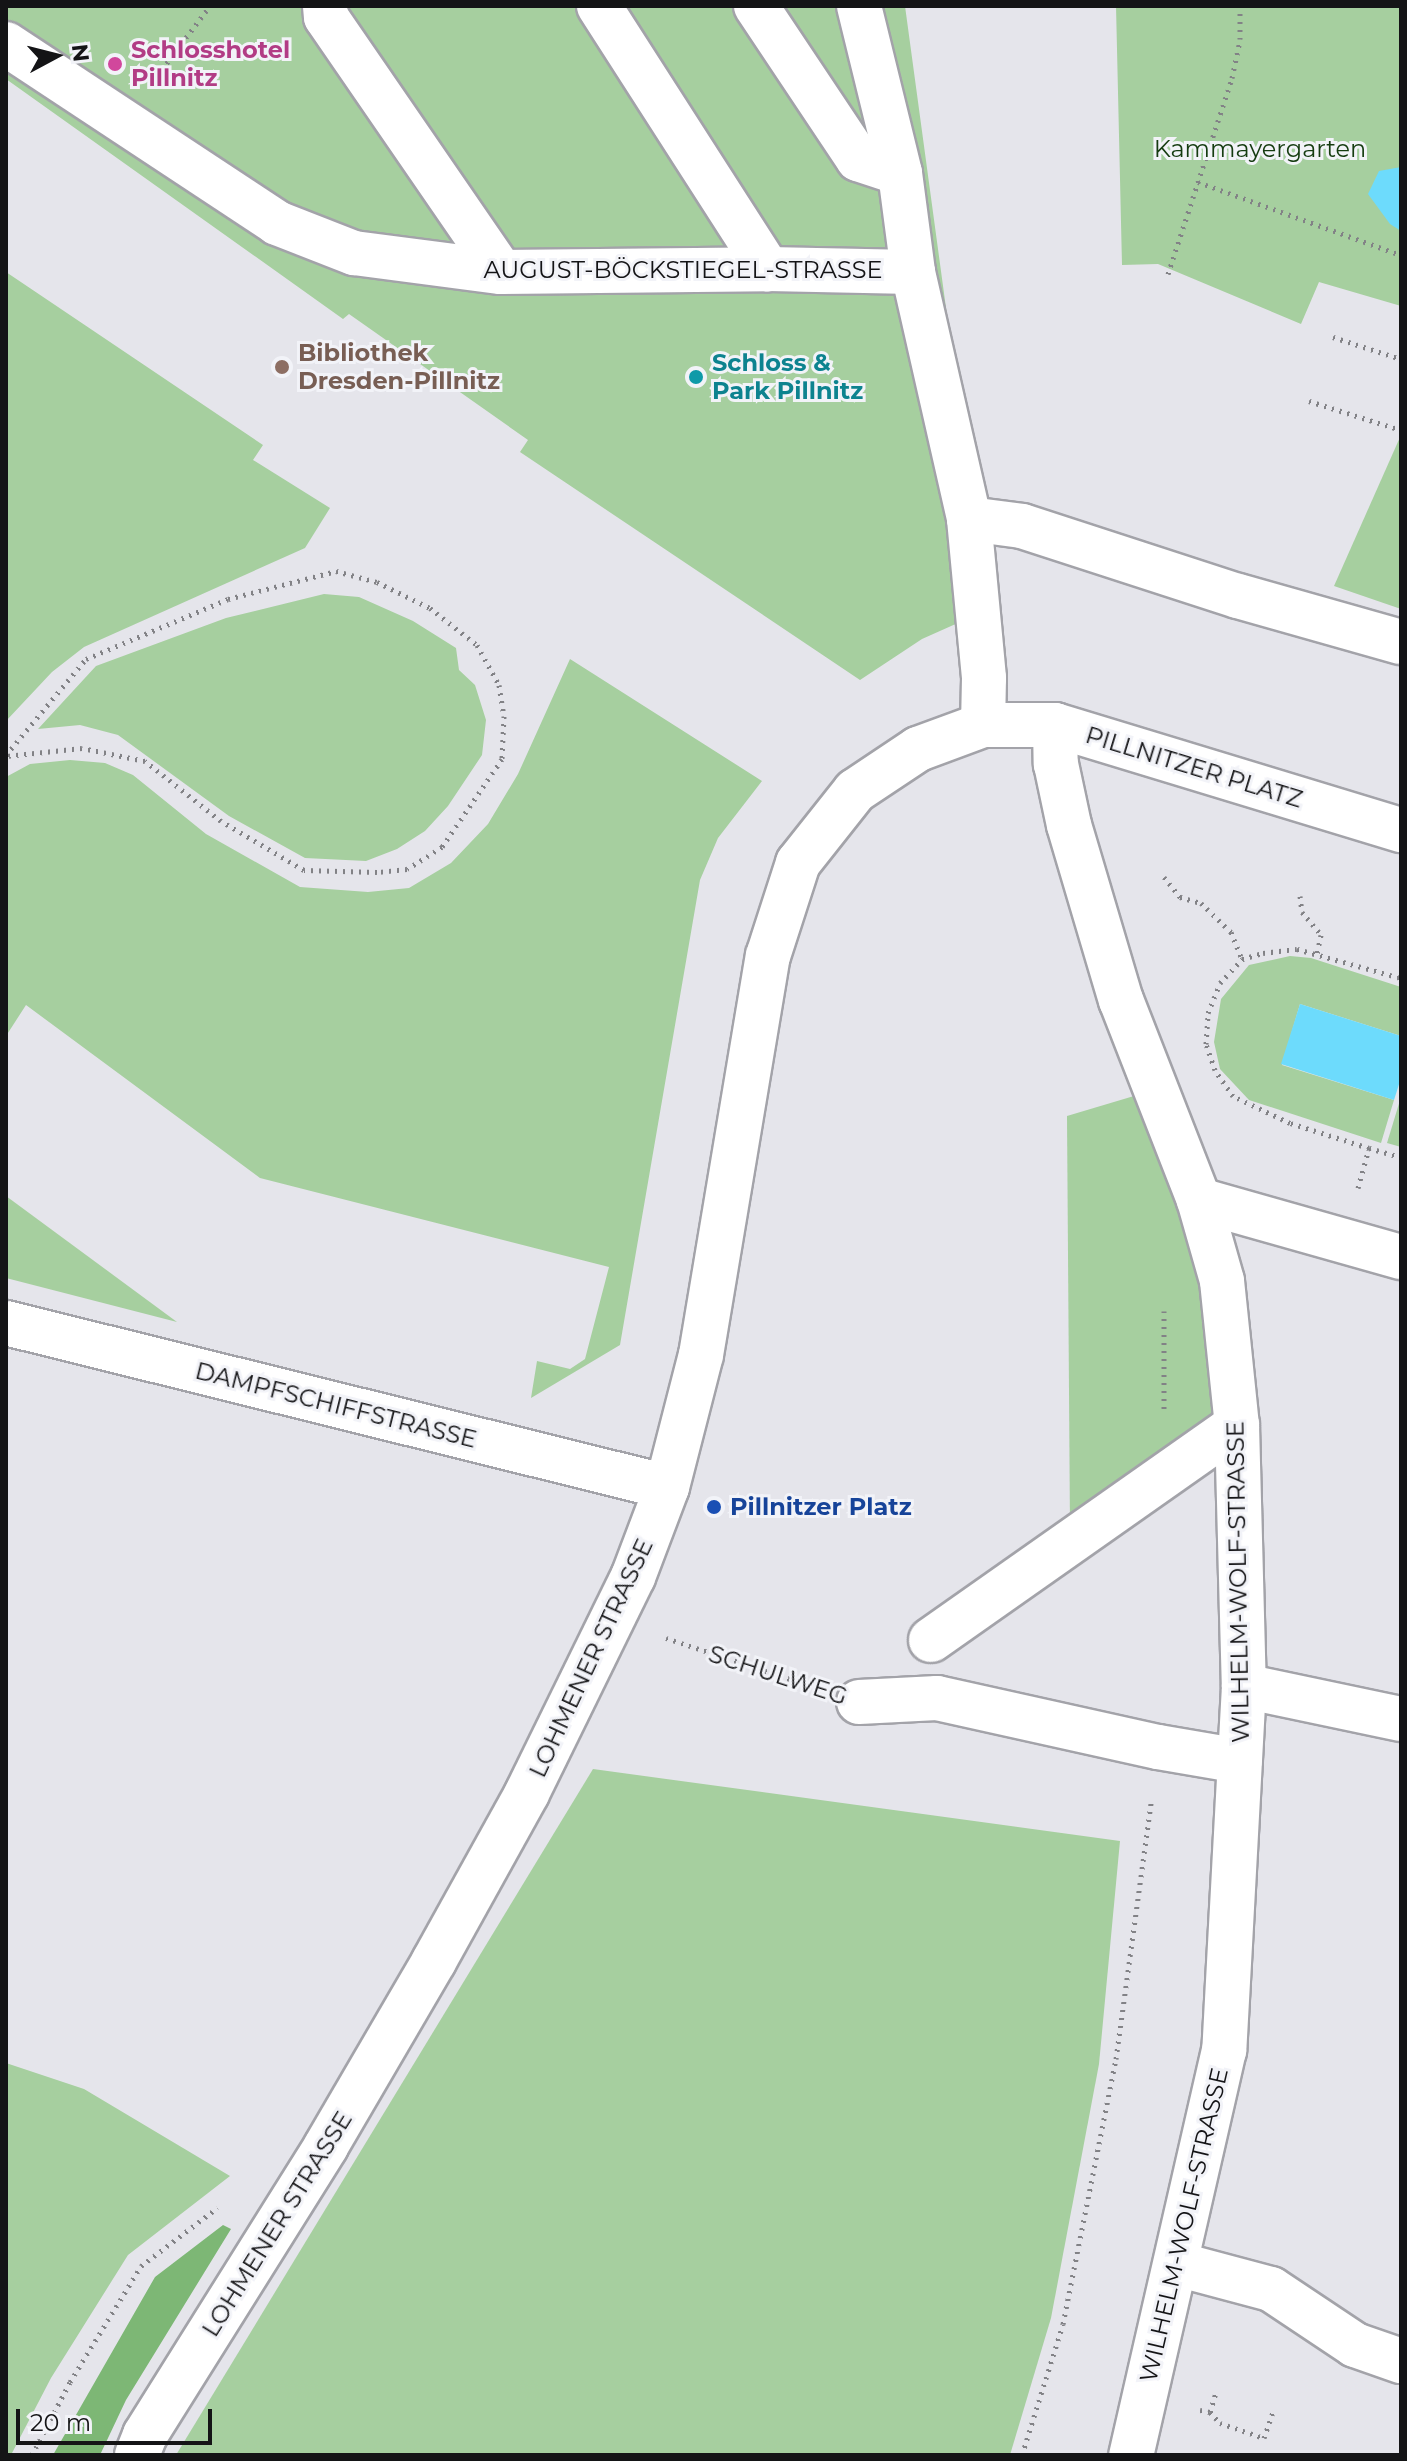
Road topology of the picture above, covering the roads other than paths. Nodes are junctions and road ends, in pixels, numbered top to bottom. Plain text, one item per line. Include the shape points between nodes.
1 (325, 6) edge
2 (599, 6) edge
3 (756, 6) edge
4 (859, 6) edge
5 (6, 44) edge
6 (900, 173) junction
7 (768, 269) junction
8 (501, 272) junction
9 (913, 272) junction
10 (969, 519) junction
11 (1401, 642) edge
12 (983, 725) junction
13 (1055, 725) junction
14 (1401, 830) edge
15 (1199, 1200) junction
16 (1401, 1257) edge
17 (6, 1323) edge
18 (1237, 1425) junction
19 (667, 1487) junction
20 (931, 1640) dead end
21 (1244, 1686) junction
22 (859, 1702) road end
23 (1401, 1719) edge
24 (1240, 1761) junction
25 (1177, 2264) junction
26 (1401, 2361) edge
27 (137, 2455) edge
28 (1131, 2455) edge

1 - 8 street via 326,17
2 - 7 street
3 - 6 street via 858,159
4 - 6 street
5 - 8 street, AUGUST-BÖCKSTIEGEL-STRASSE via 277,223 354,253
6 - 9 street
7 - 8 street, AUGUST-BÖCKSTIEGEL-STRASSE
7 - 9 street, AUGUST-BÖCKSTIEGEL-STRASSE
9 - 10 street, AUGUST-BÖCKSTIEGEL-STRASSE
10 - 11 street via 1022,526
10 - 12 street, AUGUST-BÖCKSTIEGEL-STRASSE via 984,678
12 - 13 street, PILLNITZER PLATZ
12 - 19 street, LOHMENER STRASSE via 918,749 855,791 798,863 768,956 701,1355
13 - 14 street, PILLNITZER PLATZ
13 - 15 street, WILHELM-WOLF-STRASSE via 1056,764 1069,825 1117,985
15 - 16 street
15 - 18 street, WILHELM-WOLF-STRASSE via 1222,1281
17 - 19 street, DAMPFSCHIFFSTRASSE
18 - 20 street
18 - 21 street, WILHELM-WOLF-STRASSE
19 - 27 street, LOHMENER STRASSE via 614,1621 527,1793 326,2146
21 - 23 street
21 - 24 street, WILHELM-WOLF-STRASSE
22 - 24 street, SCHULWEG via 937,1698
24 - 25 street, WILHELM-WOLF-STRASSE via 1224,2050
25 - 26 street via 1271,2289 1355,2345
25 - 28 street, WILHELM-WOLF-STRASSE

